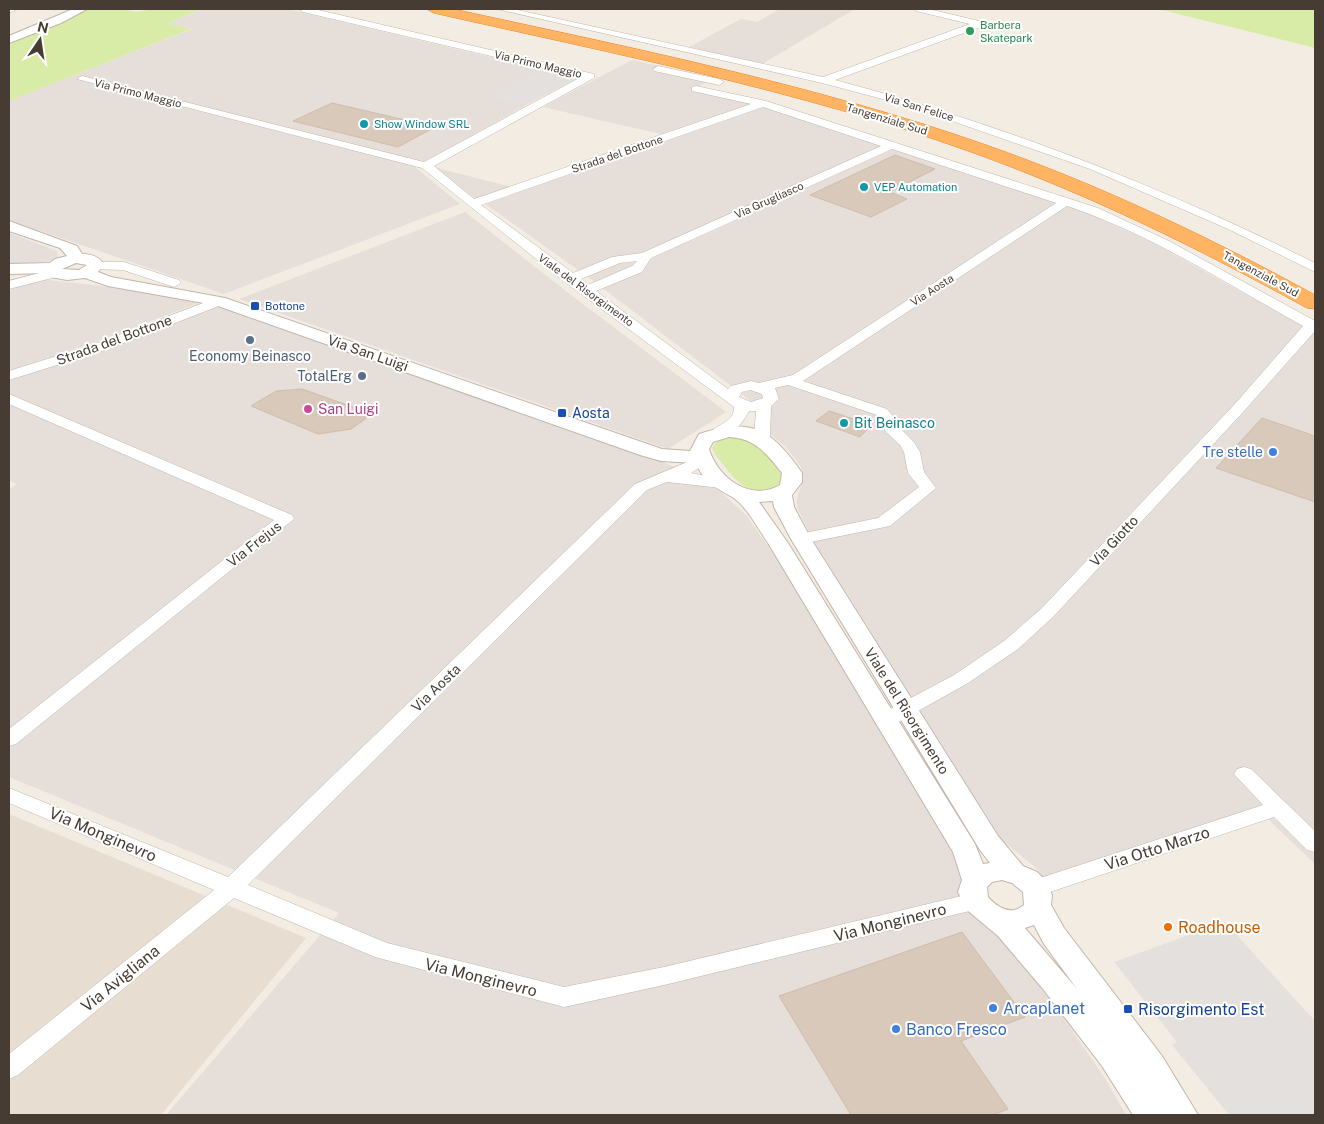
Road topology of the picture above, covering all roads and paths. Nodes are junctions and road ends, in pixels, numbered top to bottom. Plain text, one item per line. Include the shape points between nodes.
1 (13, 9) edge
2 (81, 9) edge
3 (303, 9) edge
4 (434, 9) edge
5 (466, 9) edge
6 (502, 9) edge
7 (919, 9) edge
8 (9, 10) edge
9 (25, 34) junction
10 (9, 40) edge
11 (9, 46) edge
12 (658, 69) dead end
13 (82, 79) dead end
14 (824, 80) junction
15 (696, 89) dead end
16 (762, 103) junction
17 (892, 145) junction
18 (426, 166) junction
19 (1067, 201) junction
20 (472, 204) junction
21 (9, 226) edge
22 (645, 256) junction
23 (76, 258) junction
24 (1315, 268) edge
25 (9, 269) edge
26 (54, 270) junction
27 (90, 270) junction
28 (570, 279) junction
29 (174, 283) dead end
30 (9, 285) edge
31 (1315, 286) edge
32 (586, 290) junction
33 (219, 301) junction
34 (1315, 303) edge
35 (1314, 326) edge
36 (702, 375) junction
37 (9, 376) edge
38 (796, 380) junction
39 (754, 386) junction
40 (9, 399) edge
41 (737, 402) junction
42 (768, 402) junction
43 (762, 438) junction
44 (706, 448) junction
45 (641, 487) junction
46 (731, 488) junction
47 (782, 492) junction
48 (796, 546) junction
49 (860, 635) junction
50 (836, 639) junction
51 (896, 715) junction
52 (9, 739) edge
53 (1244, 774) dead end
54 (9, 795) edge
55 (1278, 808) junction
56 (1315, 844) edge
57 (1013, 872) junction
58 (232, 888) junction
59 (974, 891) junction
60 (1037, 897) junction
61 (998, 919) junction
62 (9, 1068) edge
63 (1174, 1113) edge

1 - 8 street
2 - 9 street
3 - 18 street, Via Primo Maggio via 590,76
4 - 34 highway, Tangenziale Sud via 759,83 940,135 1118,204 1242,263
5 - 31 highway, Tangenziale Sud via 793,83 945,127 1058,167 1138,200
6 - 14 street, Via San Felice
7 - 14 street via 980,24
9 - 10 street
9 - 11 street
12 - 16 street via 774,96
13 - 18 street, Via Primo Maggio
14 - 24 street, Via San Felice via 913,104 1094,167 1232,226
15 - 16 street
16 - 17 street
16 - 20 street, Strada del Bottone
17 - 19 street
17 - 22 street, Via Grugliasco
18 - 20 street, Via Primo Maggio
19 - 35 street via 1165,244
19 - 38 street, Via Aosta
20 - 28 street, Viale del Risorgimento
21 - 23 street via 65,245
22 - 28 street, Via Grugliasco via 617,260
22 - 32 street, Via Grugliasco via 637,269
23 - 26 street, Via San Luigi via 62,262
23 - 27 street, Via San Luigi via 92,260
25 - 26 street, Via San Luigi
26 - 27 street, Via San Luigi via 67,276
26 - 30 street
27 - 29 street, Via San Luigi via 124,266
27 - 33 street, Via San Luigi via 108,281
28 - 32 street, Viale del Risorgimento
32 - 36 street, Viale del Risorgimento
33 - 37 street, Strada del Bottone via 103,346
33 - 44 street, Via San Luigi via 646,451 661,455
35 - 51 street, Via Giotto via 1047,613 1011,645 961,679
36 - 39 street, Viale del Risorgimento
36 - 41 street, Viale del Risorgimento
38 - 39 street, Via Aosta
38 - 42 street, Via Aosta
38 - 48 street via 882,412 890,422 890,429 906,442 912,452 916,473 928,488 884,522
39 - 41 street via 732,391 731,398
39 - 42 street via 769,391
40 - 52 street, Via Frejus via 286,519
41 - 42 street
41 - 44 street via 742,410 738,419
42 - 43 street via 760,430
43 - 44 street via 739,431
43 - 47 street via 792,472 791,485
44 - 45 street, Via Aosta via 688,470 663,476
44 - 46 street, Viale del Risorgimento
45 - 46 street via 679,478 697,478
45 - 58 street, Via Aosta
46 - 47 street via 763,496
46 - 48 street, Viale del Risorgimento
47 - 48 street, Viale del Risorgimento
48 - 49 street, Viale del Risorgimento
48 - 50 street, Viale del Risorgimento
49 - 50 street
49 - 51 street, Viale del Risorgimento
50 - 51 street, Viale del Risorgimento
51 - 57 street, Viale del Risorgimento
51 - 59 street, Viale del Risorgimento via 966,851
53 - 55 street
54 - 58 street, Via Monginevro
55 - 56 street
55 - 60 street, Via Otto Marzo
57 - 59 street via 991,871
57 - 60 street via 1030,881
58 - 59 street, Via Monginevro via 383,951 564,997 664,976
58 - 62 street, Via Avigliana
59 - 61 street via 984,912
60 - 61 street via 1027,917 1008,921
60 - 63 street via 1054,936 1151,1065
61 - 63 street via 1025,945 1123,1072

